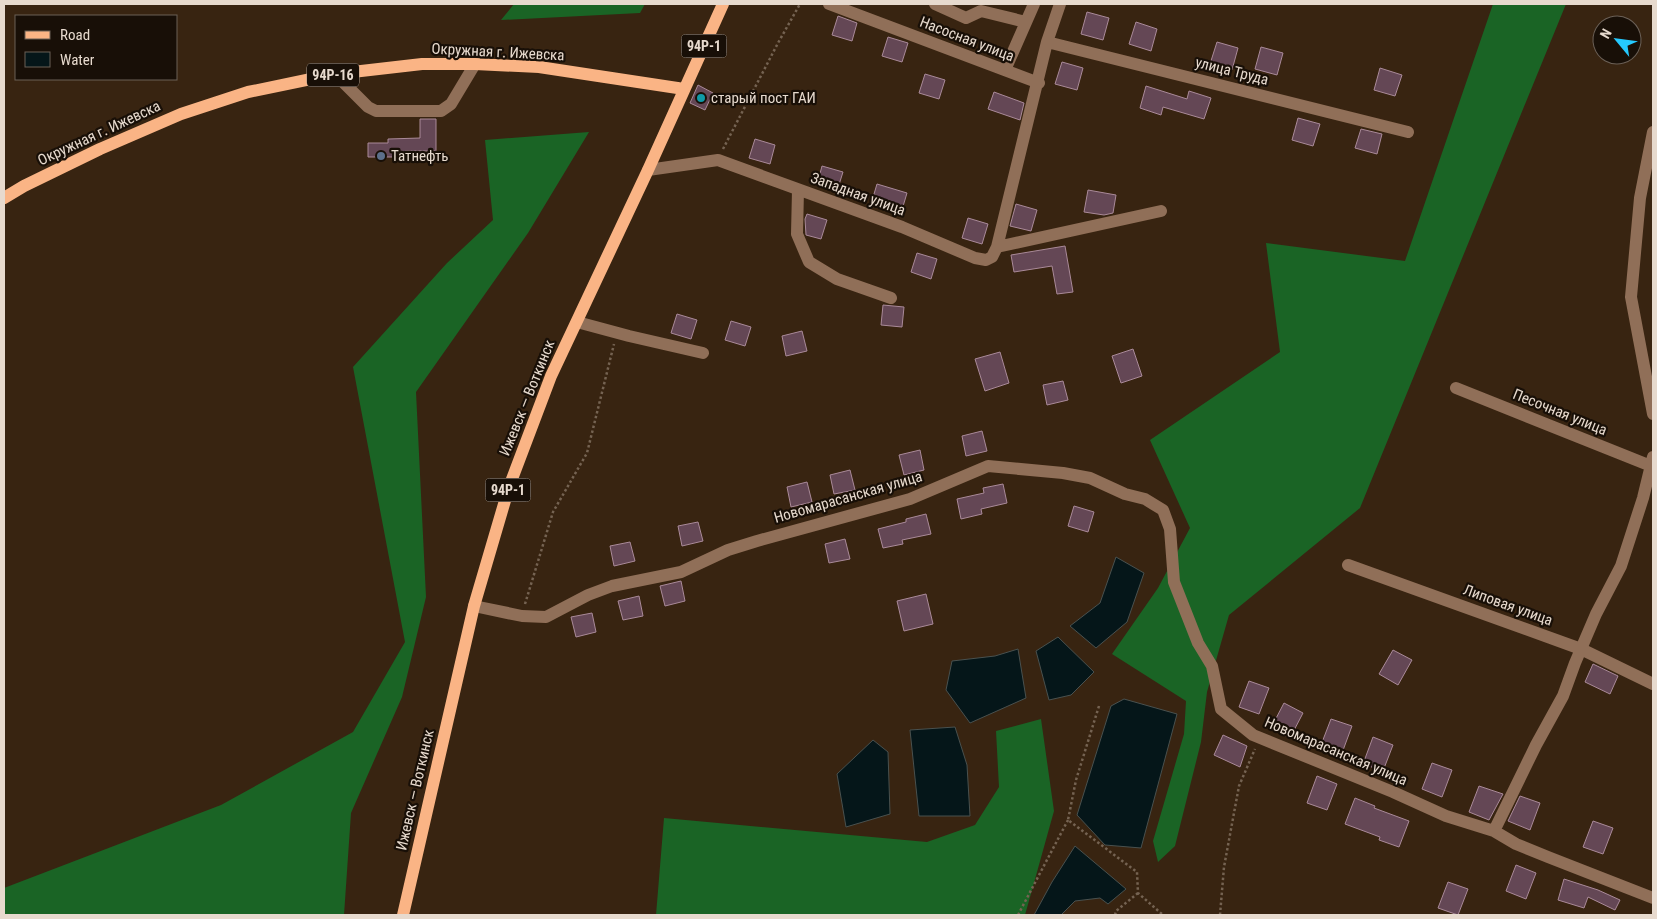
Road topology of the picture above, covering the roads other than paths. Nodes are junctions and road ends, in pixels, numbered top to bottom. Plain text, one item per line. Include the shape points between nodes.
1 (723, 4) edge
2 (829, 4) edge
3 (935, 4) edge
4 (1034, 4) edge
5 (1060, 4) edge
6 (1026, 22) junction
7 (1048, 42) junction
8 (475, 64) junction
9 (1006, 70) junction
10 (335, 74) junction
11 (1038, 83) junction
12 (684, 89) junction
13 (1408, 132) dead end
14 (1653, 132) edge
15 (648, 170) junction
16 (798, 190) junction
17 (4, 198) edge
18 (1161, 211) dead end
19 (997, 247) junction
20 (891, 298) dead end
21 (576, 322) junction
22 (703, 353) dead end
23 (1456, 388) dead end
24 (1653, 414) edge
25 (1652, 461) edge
26 (1348, 565) dead end
27 (474, 606) junction
28 (1581, 649) junction
29 (1653, 684) edge
30 (1494, 831) junction
31 (1653, 898) edge
32 (403, 915) edge

1 - 12 main road, Ижевск — Воткинск / 94Р-1
2 - 9 street, Насосная улица
3 - 6 street via 966,18 981,10
4 - 6 street
5 - 7 street
6 - 9 street
7 - 11 street
7 - 13 street, улица Труда
8 - 10 main road, Окружная г. Ижевска / 94Р-16 via 422,64
8 - 10 street via 452,104 440,111 376,111
8 - 12 main road, Окружная г. Ижевска / 94Р-16 via 540,67
9 - 11 street, Насосная улица
10 - 17 main road, Окружная г. Ижевска / 94Р-16 via 248,92 181,114 100,149
11 - 19 street
12 - 15 main road, Ижевск — Воткинск / 94Р-1
14 - 24 street via 1640,198 1631,297
15 - 16 street, Западная улица via 718,160
15 - 21 main road, Ижевск — Воткинск / 94Р-1
16 - 19 street, Западная улица via 902,227 975,258 986,260 992,257
16 - 20 street via 797,234 809,262 837,279
18 - 19 street
21 - 22 street
21 - 27 main road, Ижевск — Воткинск / 94Р-1 via 551,376 509,487
23 - 25 street, Песочная улица
25 - 28 street via 1620,566
26 - 28 street, Липовая улица
27 - 30 street, Новомарасанская улица via 522,616 546,617 612,586 682,572 728,550 910,499 988,466 1090,478 1145,499 1163,510 1170,529 1174,582 1198,643 1212,666 1221,709 1261,738 1446,816
27 - 32 main road, Ижевск — Воткинск / 94Р-1
28 - 29 street, Липовая улица
28 - 30 street via 1563,696
30 - 31 street, Новомарасанская улица via 1516,844

